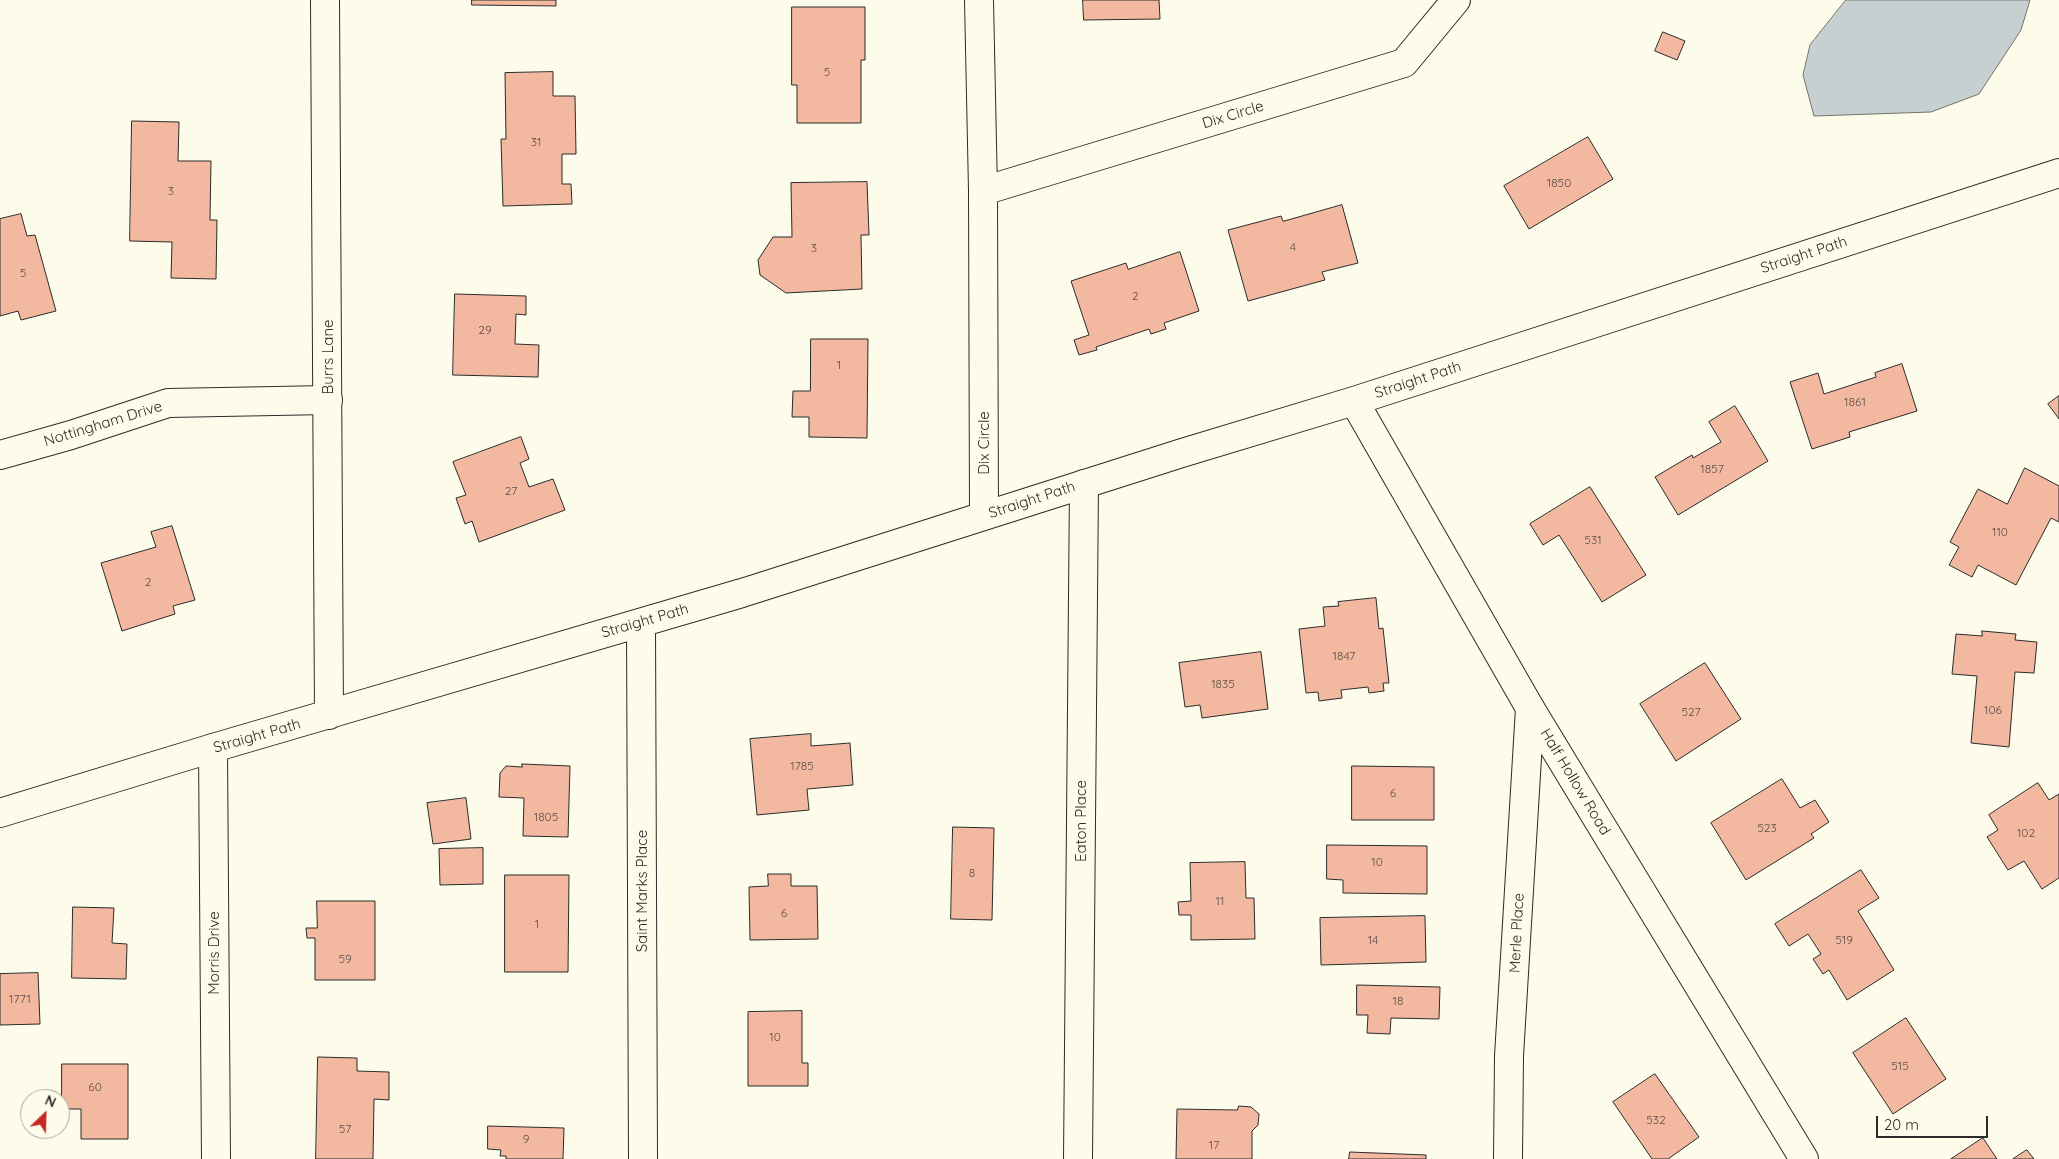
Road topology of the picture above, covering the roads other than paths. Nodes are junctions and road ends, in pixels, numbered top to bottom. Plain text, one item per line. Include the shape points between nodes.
1 (325, 0) edge
2 (980, 0) edge
3 (1456, 0) edge
4 (2059, 174) edge
5 (983, 191) junction
6 (328, 400) junction
7 (1354, 401) junction
8 (0, 455) edge
9 (1084, 484) junction
10 (984, 516) junction
11 (641, 622) junction
12 (1530, 708) junction
13 (330, 715) junction
14 (213, 748) junction
15 (0, 813) edge
16 (216, 1159) edge
17 (643, 1159) edge
18 (1078, 1159) edge
19 (1508, 1159) edge
20 (1804, 1159) edge

1 - 6 street, Burrs Lane
2 - 5 street, Dix Circle
3 - 5 street, Dix Circle via 1404,63
4 - 7 street, Straight Path
5 - 10 street, Dix Circle
6 - 8 street, Nottingham Drive via 168,403
6 - 13 street, Burrs Lane
7 - 9 street, Straight Path
7 - 12 street, Half Hollow Road
9 - 10 street, Straight Path
9 - 18 street, Eaton Place
10 - 11 street, Straight Path
11 - 13 street, Straight Path
11 - 17 street, Saint Marks Place
12 - 19 street, Merle Place via 1510,1056
12 - 20 street, Half Hollow Road
13 - 14 street, Straight Path
14 - 15 street, Straight Path
14 - 16 street, Morris Drive

